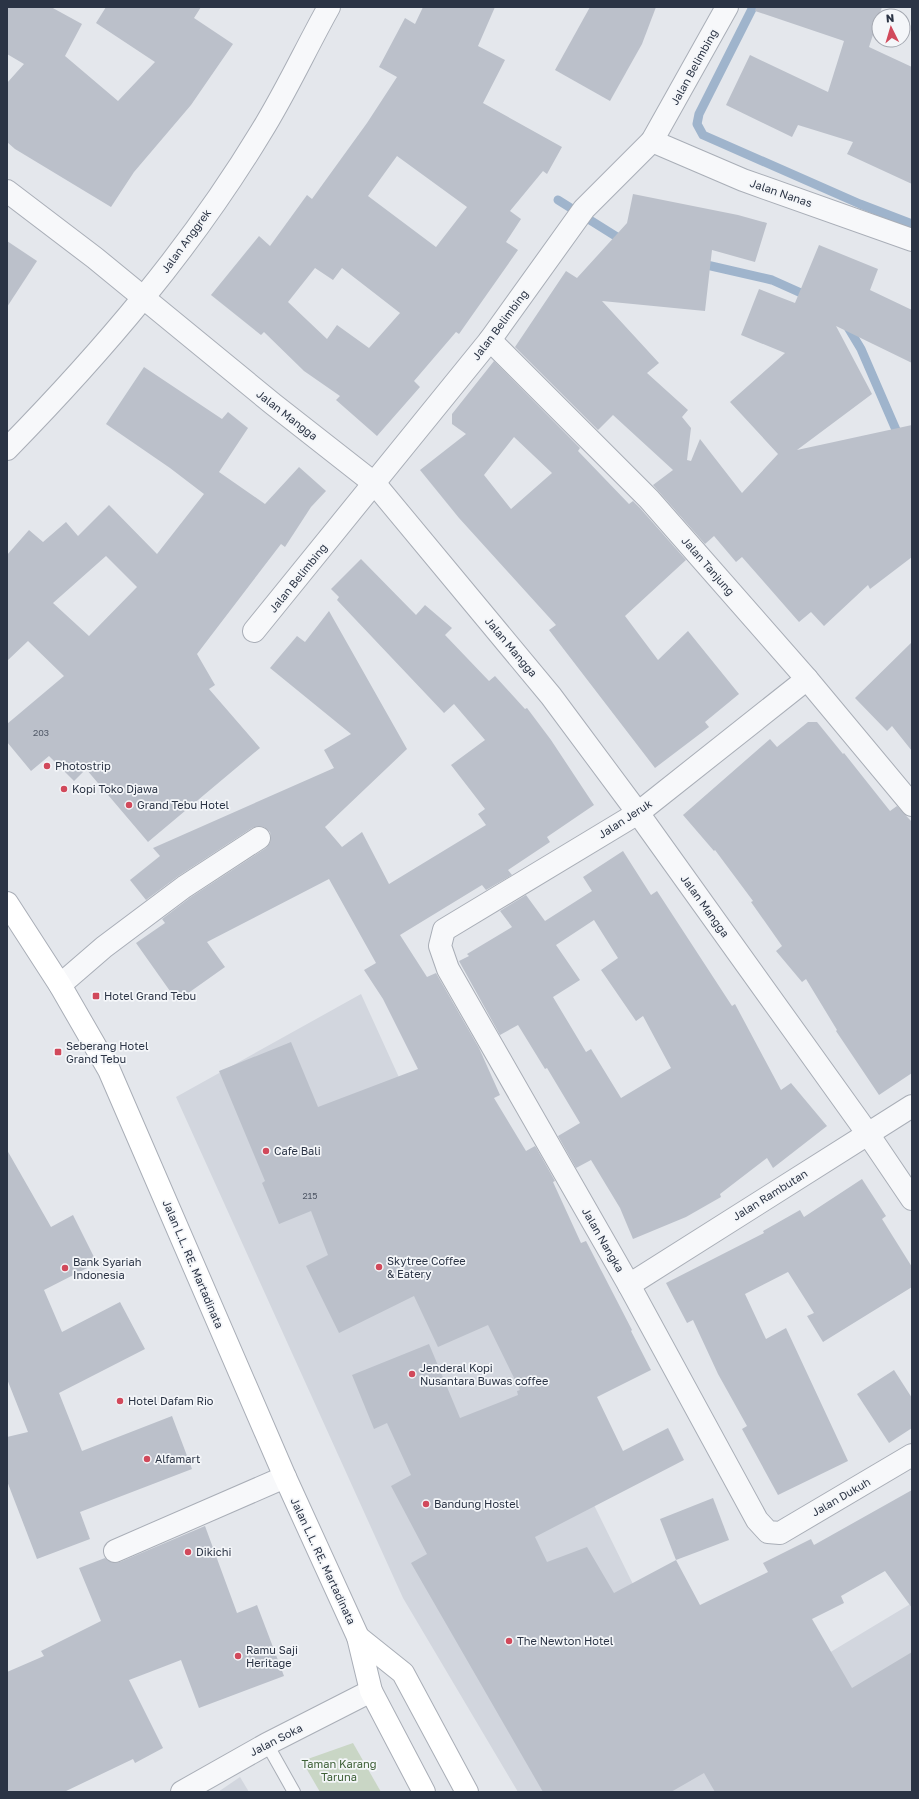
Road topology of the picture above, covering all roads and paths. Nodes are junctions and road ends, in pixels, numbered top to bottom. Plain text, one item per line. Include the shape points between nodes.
1 (329, 7) edge
2 (727, 7) edge
3 (652, 141) junction
4 (7, 191) edge
5 (912, 240) edge
6 (144, 298) junction
7 (490, 340) junction
8 (7, 449) edge
9 (375, 484) junction
10 (254, 631) dead end
11 (807, 679) junction
12 (912, 805) edge
13 (638, 813) junction
14 (260, 838) dead end
15 (7, 903) edge
16 (440, 946) joint
17 (60, 985) junction
18 (912, 1106) edge
19 (868, 1134) junction
20 (912, 1199) edge
21 (629, 1285) junction
22 (912, 1455) edge
23 (285, 1477) junction
24 (768, 1532) joint
25 (115, 1552) dead end
26 (358, 1637) junction
27 (371, 1691) junction
28 (267, 1744) junction
29 (182, 1792) edge
30 (294, 1792) edge
31 (424, 1792) edge
32 (467, 1792) edge

1 - 6 street, Jalan Anggrek via 262,132
2 - 3 street, Jalan Belimbing
3 - 5 street, Jalan Nanas via 743,180
3 - 7 street, Jalan Belimbing via 578,218
4 - 6 street, Jalan Mangga
6 - 8 street, Jalan Anggrek via 57,398
6 - 9 street, Jalan Mangga
7 - 9 street, Jalan Belimbing
7 - 11 street, Jalan Tanjung via 649,499
9 - 10 street, Jalan Belimbing
9 - 13 street, Jalan Mangga via 551,696
11 - 12 street, Jalan Tanjung
11 - 13 street, Jalan Jeruk
13 - 16 street, Jalan Jeruk via 444,930
13 - 19 street, Jalan Mangga
14 - 17 street via 184,887 104,947
15 - 17 main road, Jalan L.L. RE. Martadinata
16 - 21 street, Jalan Nangka via 448,968
17 - 23 main road, Jalan L.L. RE. Martadinata via 109,1070
18 - 19 street, Jalan Rambutan
19 - 20 street, Jalan Mangga
19 - 21 street, Jalan Rambutan
21 - 24 street, Jalan Nangka via 757,1520
22 - 24 street, Jalan Dukuh via 780,1533
23 - 25 street
23 - 26 main road, Jalan L.L. RE. Martadinata
26 - 27 main road, Jalan L.L. RE. Martadinata
26 - 32 main road, Jalan L.L. RE. Martadinata via 403,1673
27 - 28 street, Jalan Soka
27 - 31 main road, Jalan L.L. RE. Martadinata
28 - 29 street, Jalan Soka
28 - 30 lane

